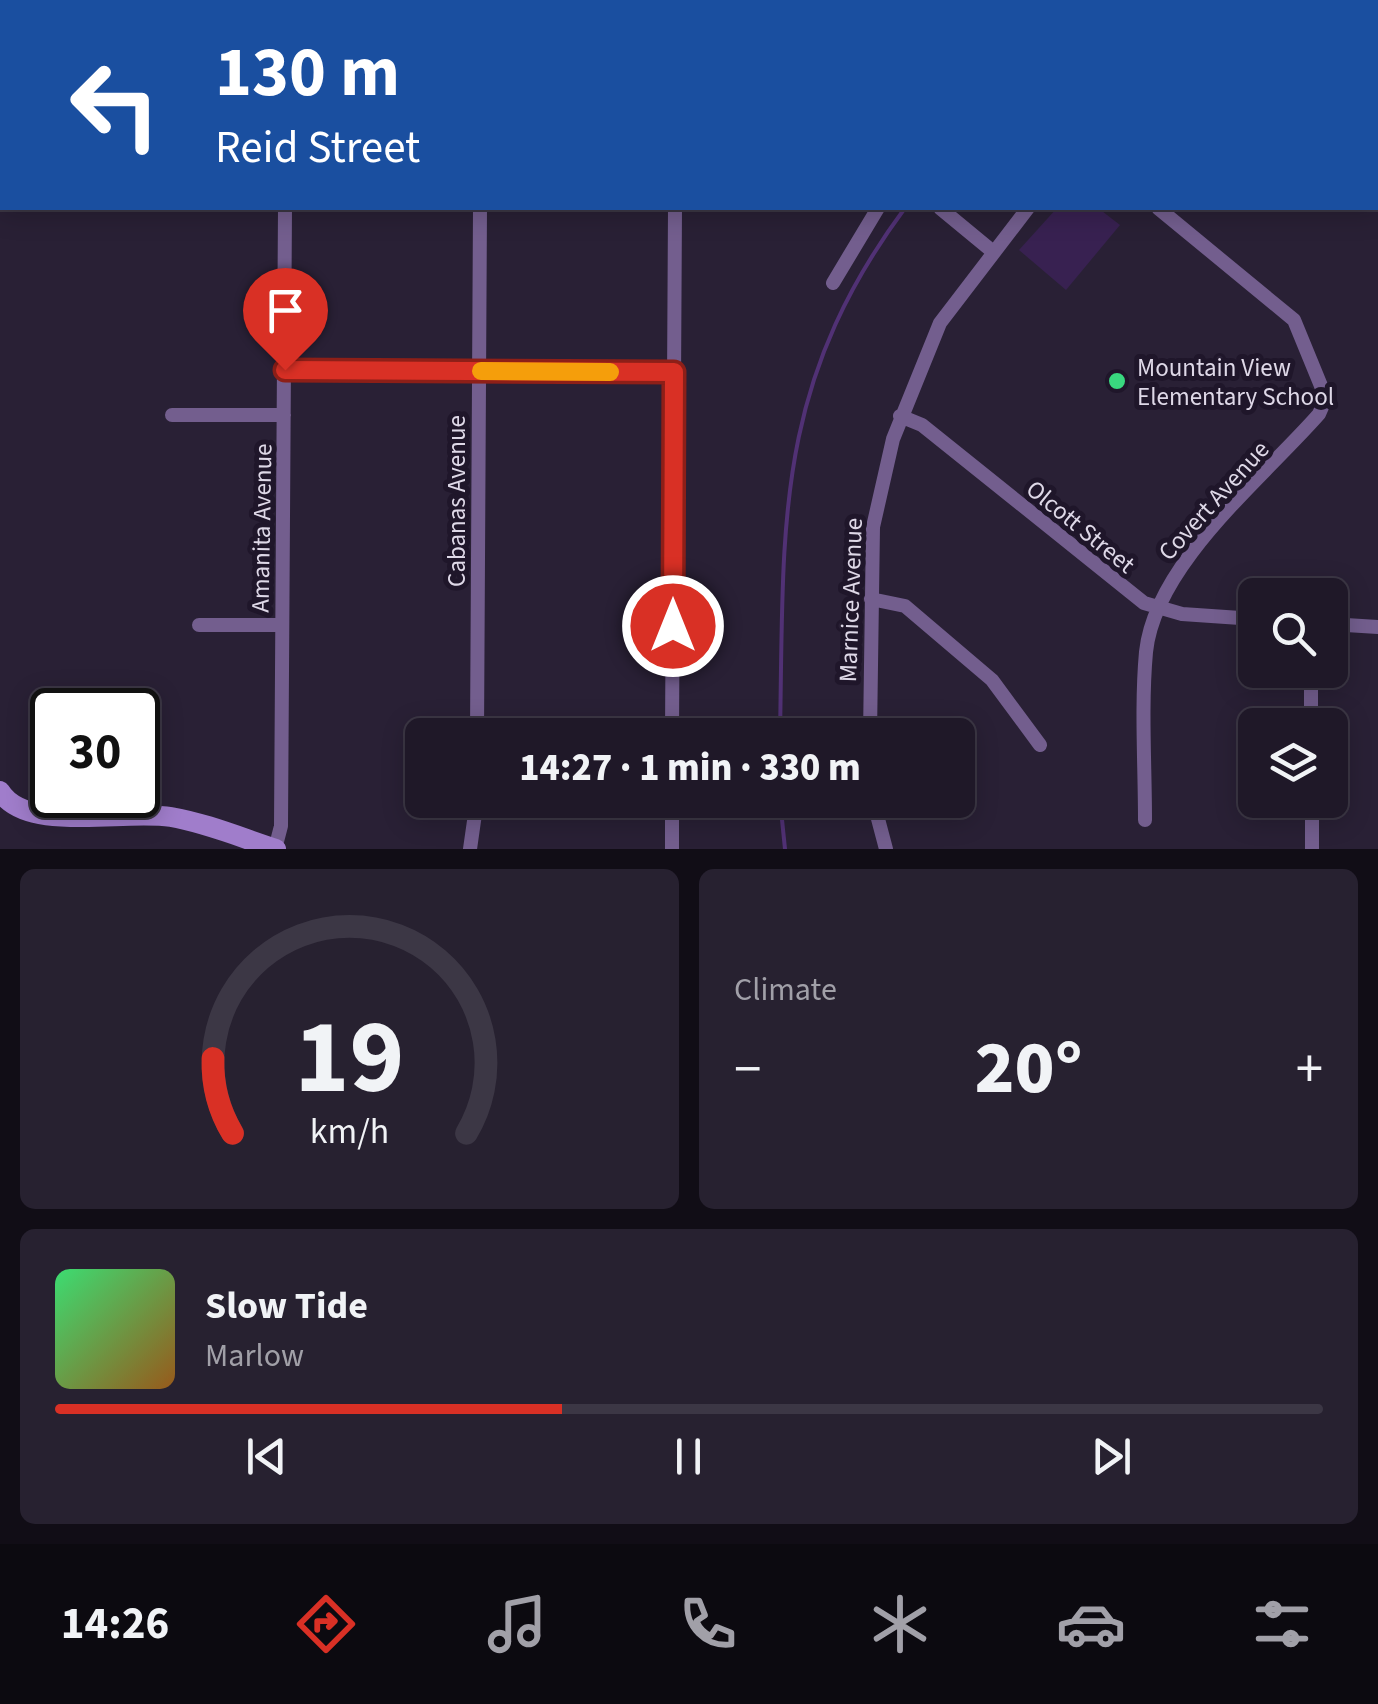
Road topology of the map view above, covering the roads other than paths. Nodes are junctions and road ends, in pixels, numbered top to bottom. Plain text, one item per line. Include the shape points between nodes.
1 (285, 210) edge
2 (480, 210) edge
3 (675, 210) edge
4 (877, 210) edge
5 (942, 210) edge
6 (1026, 210) edge
7 (1160, 210) edge
8 (992, 251) junction
9 (833, 282) dead end
10 (285, 370) junction
11 (479, 371) junction
12 (674, 372) junction
13 (172, 415) dead end
14 (284, 415) junction
15 (900, 416) junction
16 (871, 599) junction
17 (1159, 610) junction
18 (1238, 617) edge
19 (198, 624) dead end
20 (282, 624) junction
21 (1348, 625) edge
22 (1378, 627) edge
23 (477, 718) edge
24 (672, 718) edge
25 (870, 718) edge
26 (1040, 745) dead end
27 (0, 791) edge
28 (474, 818) edge
29 (672, 818) edge
30 (878, 818) edge
31 (1312, 818) edge
32 (1145, 820) dead end
33 (276, 849) edge
34 (470, 849) edge
35 (672, 849) edge
36 (886, 849) edge
37 (1312, 849) edge

1 - 10 street, Amanita Avenue
2 - 11 street, Cabanas Avenue
3 - 12 street
4 - 9 street
5 - 8 street
6 - 8 street, Marnice Avenue
7 - 17 street, Covert Avenue via 1294,320 1326,398 1319,414 1180,570
8 - 15 street, Marnice Avenue via 940,323
10 - 11 street
10 - 14 street, Amanita Avenue
11 - 12 street
11 - 23 street, Cabanas Avenue
12 - 24 street
13 - 14 street
14 - 20 street, Amanita Avenue
15 - 16 street, Marnice Avenue via 876,499
15 - 17 street, Olcott Street via 922,424 1129,594
16 - 25 street, Marnice Avenue
16 - 26 street via 905,606 992,680
17 - 18 street, Olcott Street
17 - 32 street, Covert Avenue via 1146,649
19 - 20 street
20 - 33 street, Amanita Avenue via 282,826
21 - 22 street
27 - 33 street via 12,806 37,815 172,817
28 - 34 street
29 - 35 street
30 - 36 street
31 - 37 street

